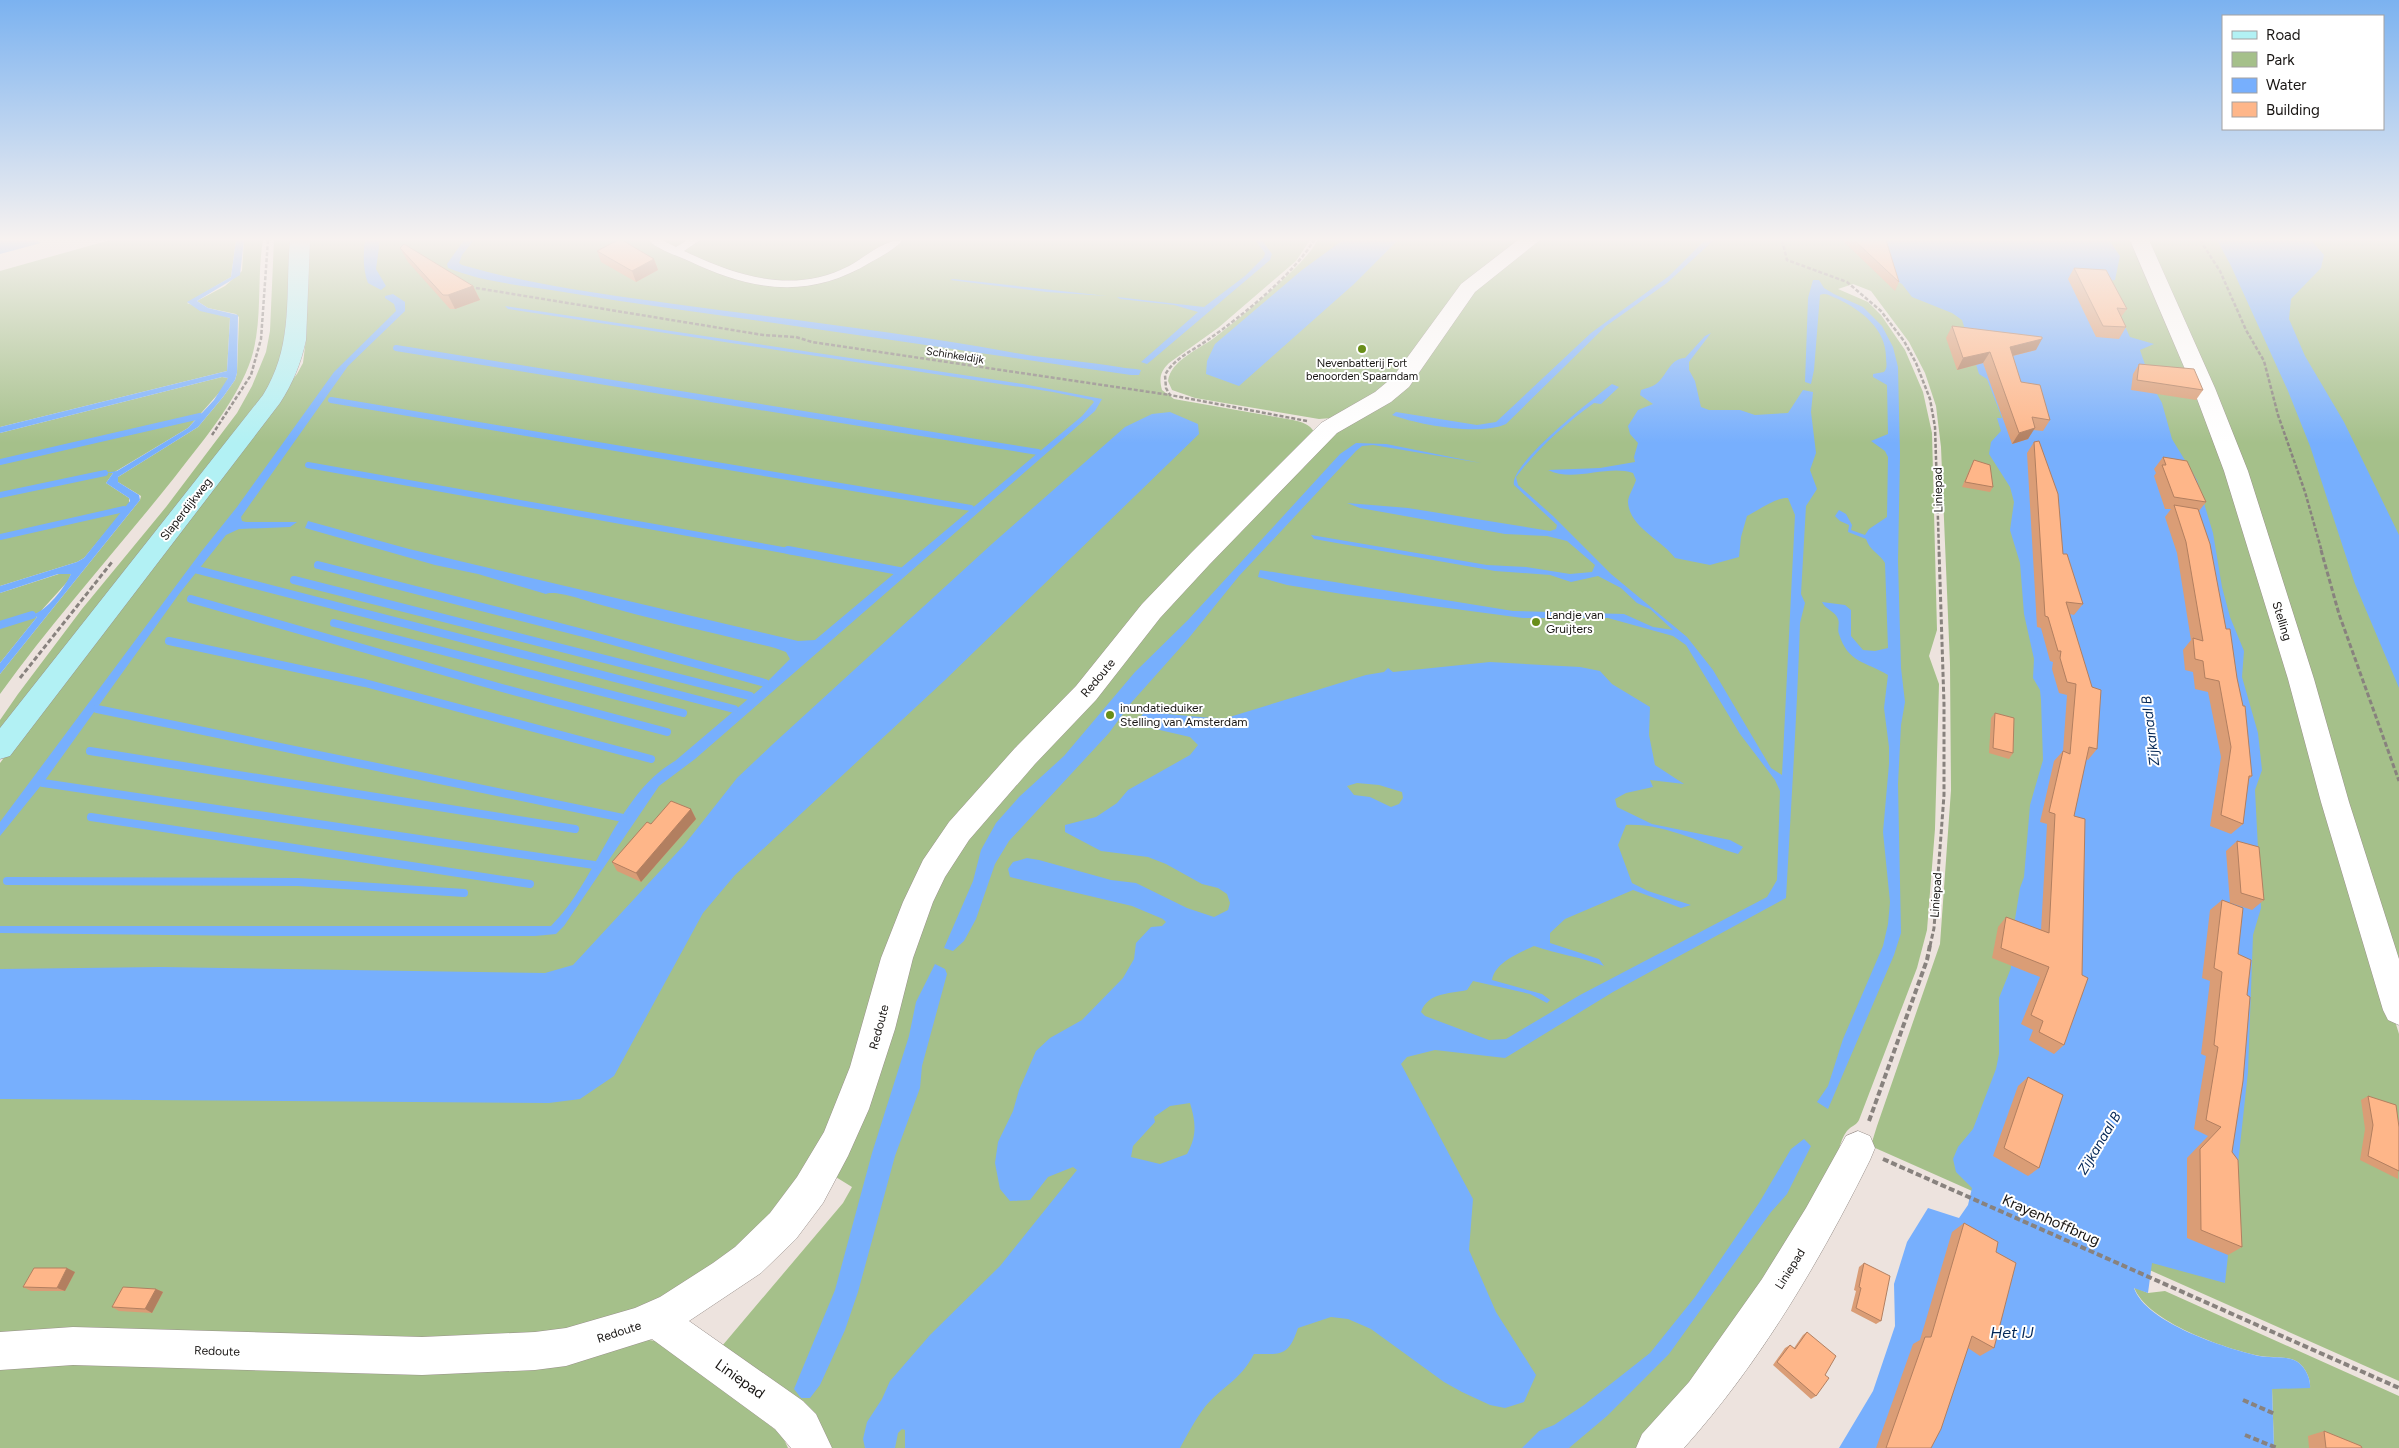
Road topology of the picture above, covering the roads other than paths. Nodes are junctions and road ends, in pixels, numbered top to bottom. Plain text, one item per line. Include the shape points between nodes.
1 (297, 308) edge
2 (1455, 308) edge
3 (2169, 308) edge
4 (0, 748) edge
5 (2399, 1010) edge
6 (1858, 1148) road end
7 (659, 1318) junction
8 (0, 1350) edge
9 (812, 1448) edge
10 (1656, 1448) edge

1 - 4 street, Slaperdijkweg via 295,347 287,371 272,398
2 - 7 street, Redoute via 1401,382 1383,397 1329,428 1182,577 1086,693 959,831 934,869 918,902 897,958 880,1029 852,1109 810,1190 783,1226 748,1260
3 - 5 street, Stelling via 2236,471
6 - 10 street, Liniepad via 1832,1198 1764,1310 1702,1397
7 - 8 street, Redoute via 593,1340 535,1351 422,1356 73,1346
7 - 9 street, Liniepad via 672,1332 789,1415 802,1428

